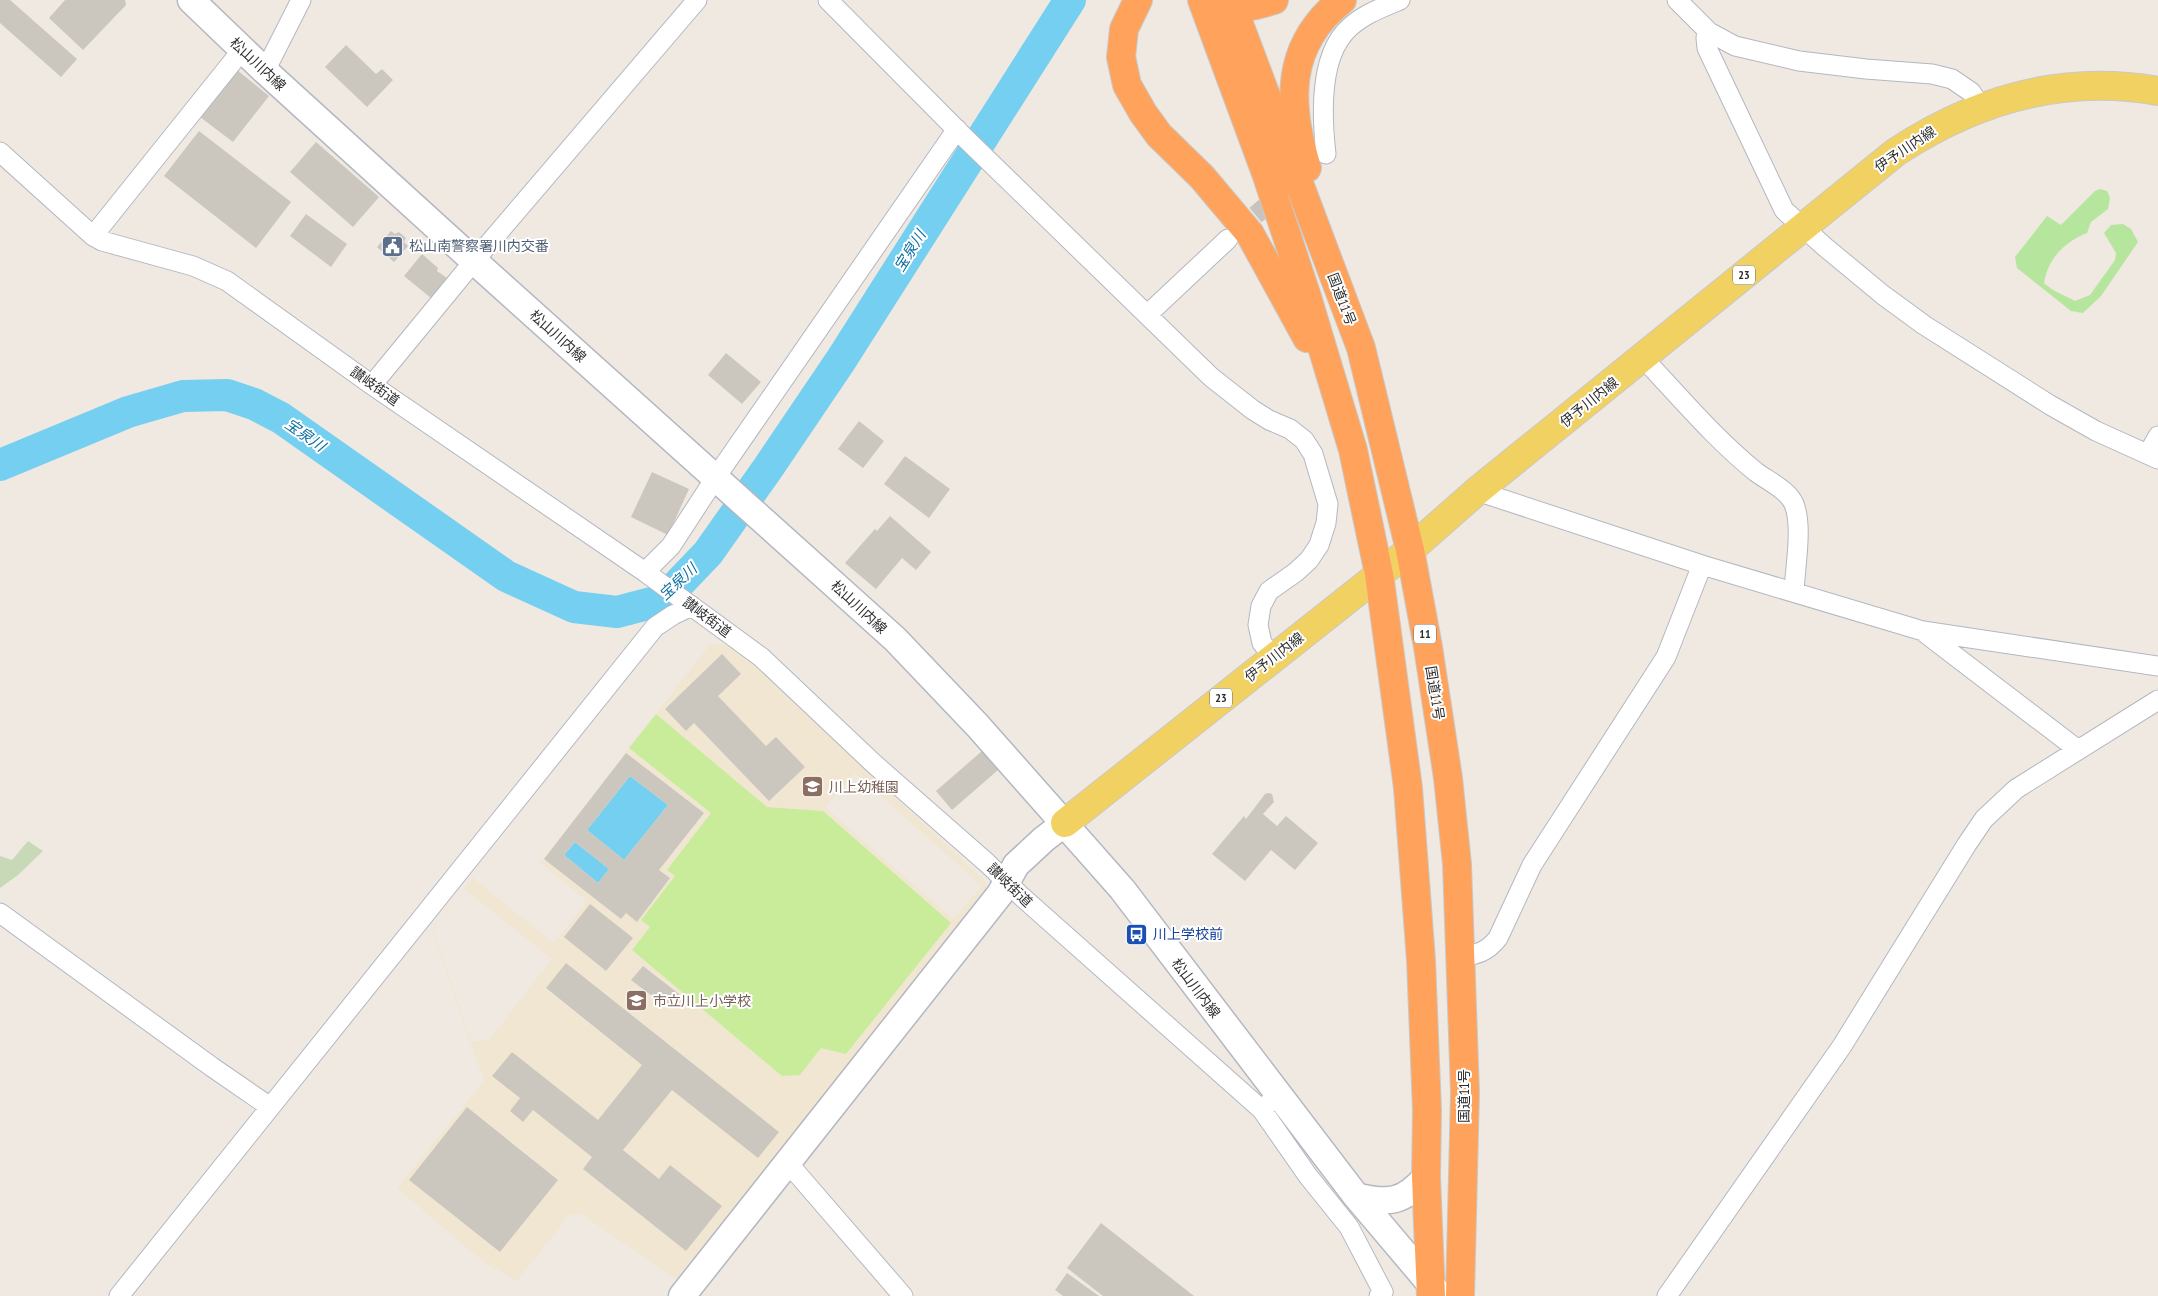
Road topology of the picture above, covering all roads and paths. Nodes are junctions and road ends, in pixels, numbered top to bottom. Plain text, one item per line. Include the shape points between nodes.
1 (191, 0) edge
2 (301, 0) edge
3 (697, 0) edge
4 (828, 0) edge
5 (1138, 0) edge
6 (1202, 0) edge
7 (1274, 0) edge
8 (1342, 0) edge
9 (1400, 0) edge
10 (1677, 0) edge
11 (1224, 3) edge
12 (1709, 32) junction
13 (242, 50) junction
14 (265, 71) junction
15 (2158, 91) edge
16 (1981, 107) junction
17 (960, 132) junction
18 (0, 152) edge
19 (1326, 154) dead end
20 (1802, 227) junction
21 (93, 236) junction
22 (1228, 239) tunnel mouth
23 (474, 261) junction
24 (1148, 314) junction
25 (1360, 348) junction
26 (1643, 358) junction
27 (1326, 363) junction
28 (372, 385) junction
29 (2158, 436) edge
30 (2153, 456) edge
31 (720, 481) junction
32 (1477, 491) junction
33 (1410, 550) junction
34 (1702, 565) junction
35 (648, 574) junction
36 (1379, 574) junction
37 (1794, 592) junction
38 (689, 603) junction
39 (1923, 632) junction
40 (1273, 657) junction
41 (2158, 666) edge
42 (2158, 700) edge
43 (2076, 749) junction
44 (1065, 823) junction
45 (1006, 883) junction
46 (0, 913) edge
47 (1461, 957) junction
48 (1270, 1103) junction
49 (270, 1107) junction
50 (788, 1163) junction
51 (1426, 1177) junction
52 (1356, 1196) junction
53 (1434, 1292) edge
54 (119, 1296) edge
55 (682, 1296) edge
56 (903, 1296) edge
57 (1379, 1296) edge
58 (1460, 1296) edge
59 (1667, 1296) edge

1 - 13 main road, 松山川内線
2 - 14 street
3 - 23 street
4 - 17 street
5 - 27 highway via 1124,29 1121,57 1127,85 1159,135 1202,176 1250,234 1303,333
6 - 27 highway via 1266,176
7 - 11 highway via 1255,6
8 - 25 highway via 1325,14 1308,36 1297,65 1294,97 1301,151 1320,211 1361,316
9 - 19 street via 1362,17 1344,33 1332,52 1322,121
10 - 12 street
11 - 25 highway, 国道11号 / 11
12 - 16 street via 1734,46 1799,61 1922,72 1952,79 1971,92
12 - 20 street via 1706,38 1711,57 1784,210
13 - 14 main road, 松山川内線
13 - 21 street
14 - 23 main road, 松山川内線
15 - 16 main road, 伊予川内線 / 23 via 2097,86 2058,89
16 - 20 main road, 伊予川内線 / 23 via 1926,132 1896,152
17 - 24 street
17 - 31 street
18 - 21 street, 讃岐街道
20 - 26 main road, 伊予川内線 / 23
20 - 30 street via 1924,325 2050,404
21 - 28 street, 讃岐街道 via 193,266 227,280
22 - 24 street
23 - 28 street
23 - 31 main road, 松山川内線
24 - 40 street via 1233,396 1269,420 1290,429 1304,440 1313,454 1328,504 1326,523 1309,560 1269,591 1261,606 1258,625 1262,643
25 - 33 highway, 国道11号 / 11
26 - 32 main road, 伊予川内線 / 23
26 - 37 street via 1731,450 1793,503 1797,525
27 - 36 highway via 1353,450
28 - 35 street, 讃岐街道
29 - 30 street
31 - 35 street
31 - 44 main road, 松山川内線 via 895,640
32 - 33 main road, 伊予川内線 / 23
32 - 34 street
33 - 36 main road, 伊予川内線 / 23
33 - 47 highway, 国道11号 / 11 via 1448,778 1457,864
34 - 37 street
34 - 47 street via 1666,657 1532,865 1498,938 1479,954
35 - 38 street, 讃岐街道
36 - 40 main road, 伊予川内線 / 23
36 - 51 highway via 1408,788 1422,979
37 - 39 street
38 - 45 street, 讃岐街道 via 761,657
38 - 49 street via 650,633
39 - 41 street
39 - 43 street
40 - 44 main road, 伊予川内線 / 23
42 - 43 street
43 - 59 street via 2016,789 1984,820 1842,1046
44 - 45 main road via 1016,865
44 - 48 main road, 松山川内線 via 1122,889
45 - 48 street, 讃岐街道
45 - 50 main road
46 - 49 street
47 - 58 highway, 国道11号 / 11 via 1465,1093
48 - 52 main road, 松山川内線
48 - 57 street, 讃岐街道 via 1308,1176 1349,1227 1383,1292
49 - 54 street
50 - 55 main road
50 - 56 street
51 - 52 main road via 1414,1191 1400,1197 1380,1202
51 - 53 highway
52 - 53 main road, 松山川内線

